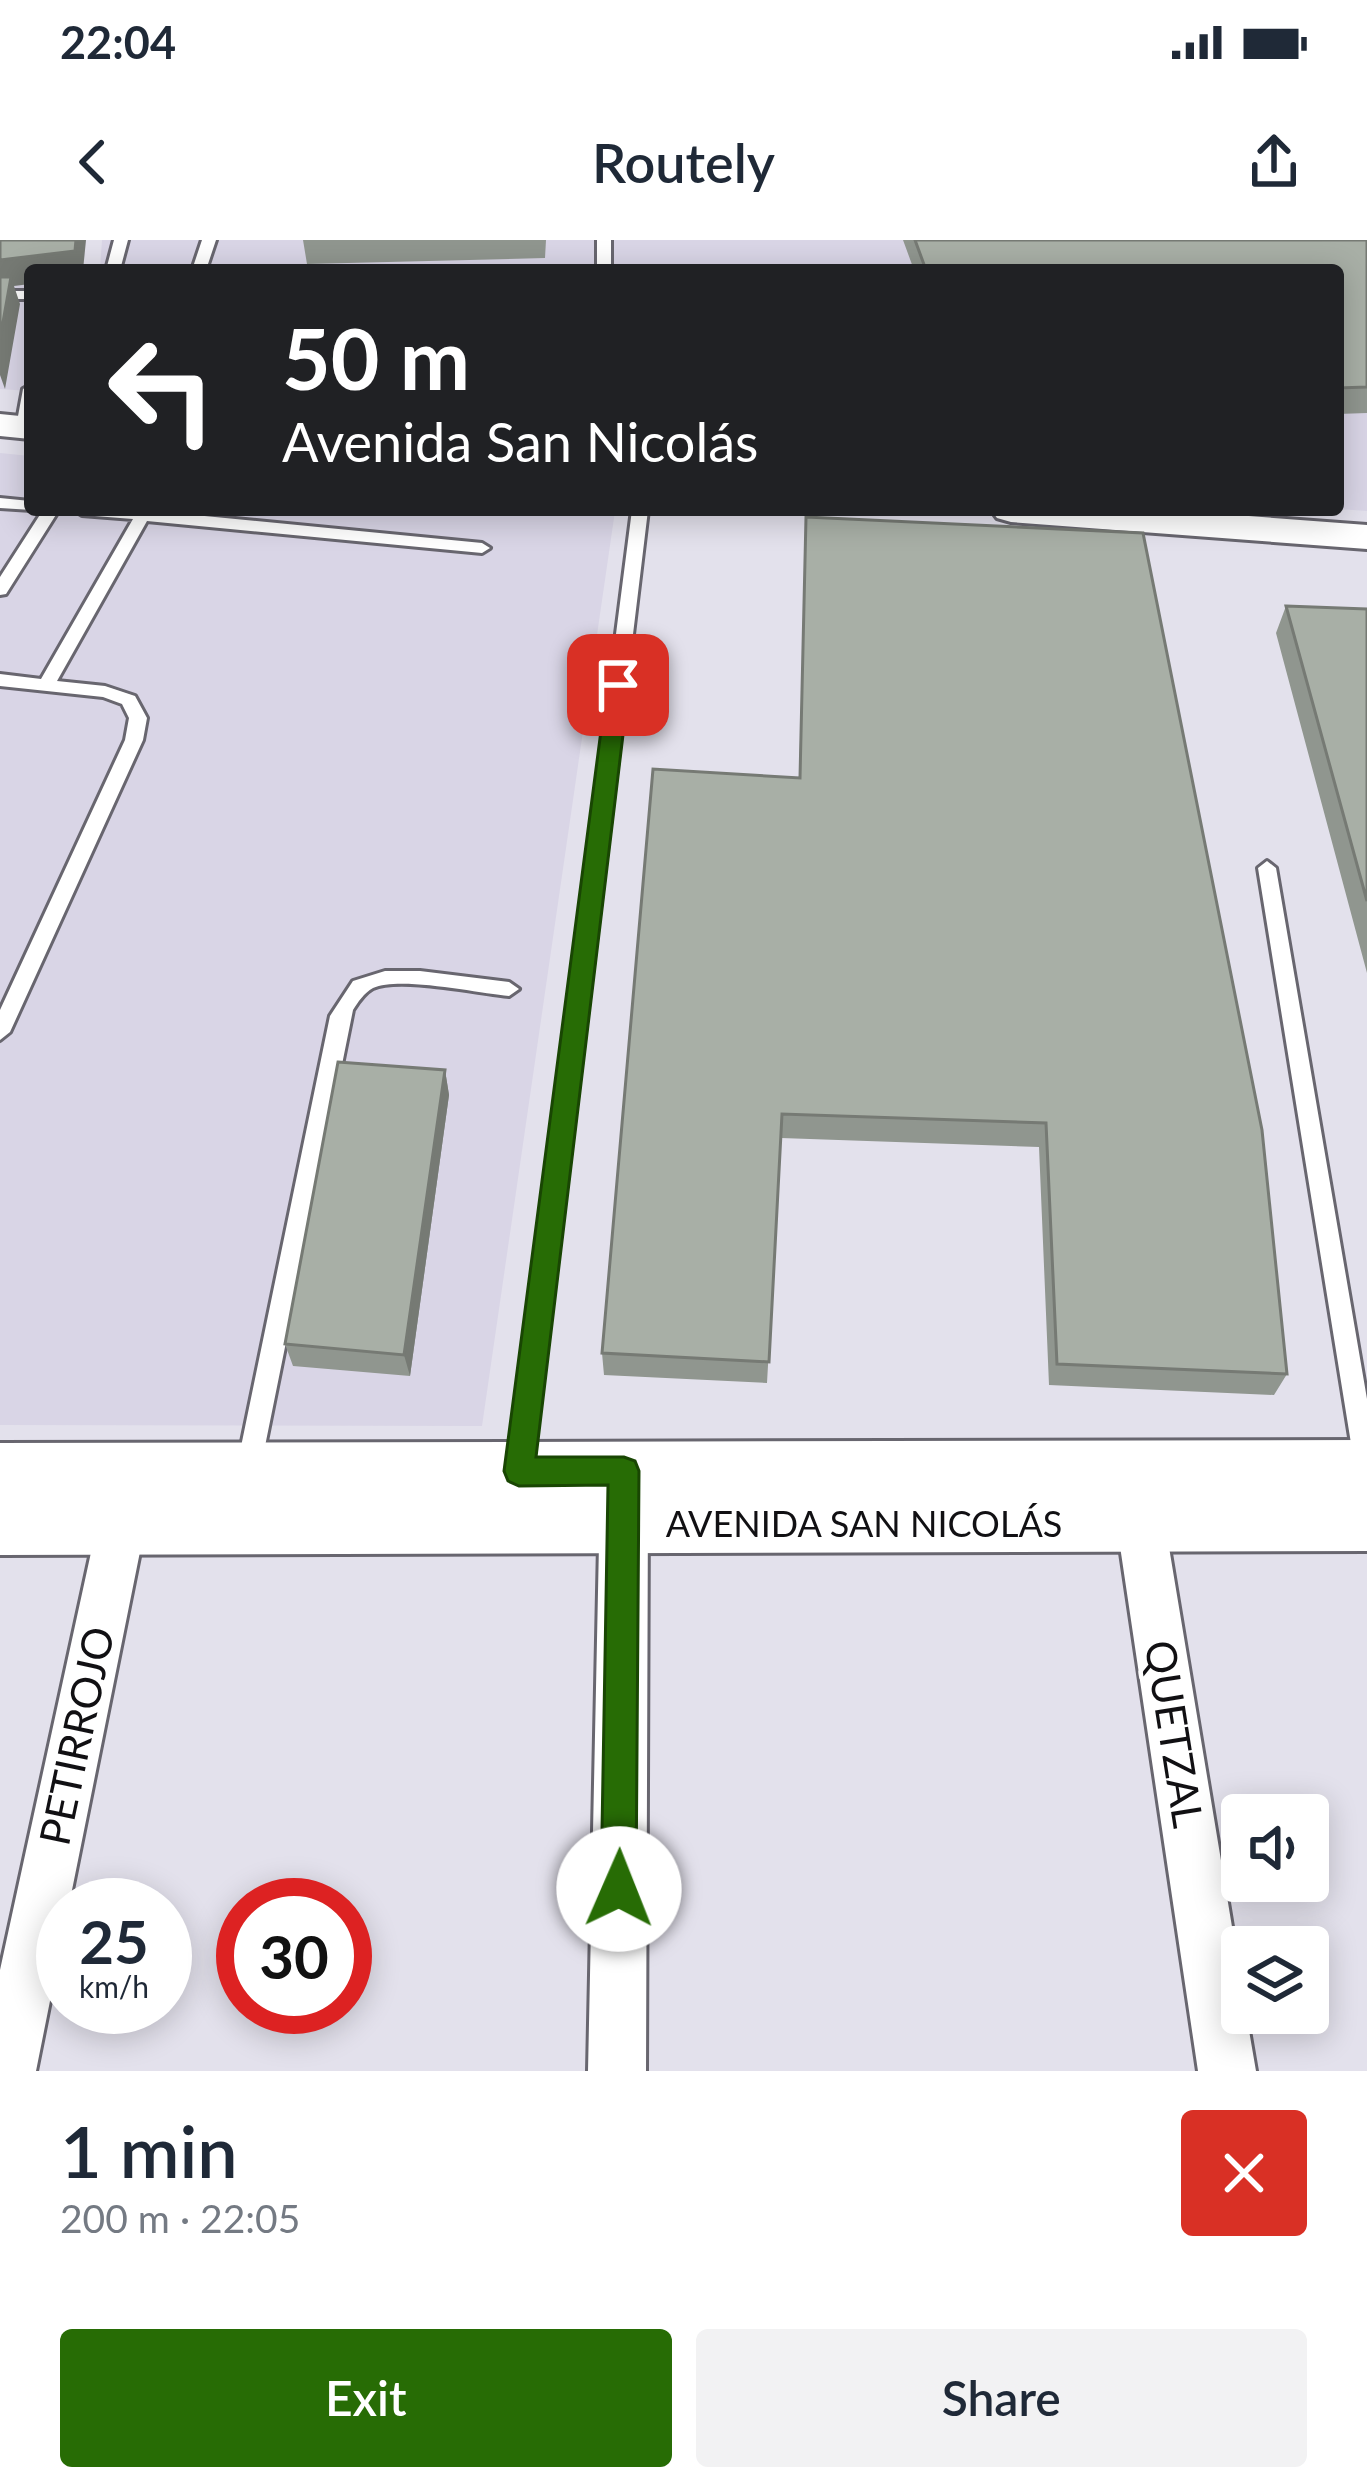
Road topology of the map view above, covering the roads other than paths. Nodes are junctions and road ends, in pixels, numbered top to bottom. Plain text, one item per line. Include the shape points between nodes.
1 (47, 516) edge
2 (142, 516) edge
3 (153, 516) edge
4 (639, 516) edge
5 (1090, 516) edge
6 (1367, 537) edge
7 (482, 548) dead end
8 (0, 590) edge
9 (0, 680) edge
10 (47, 684) junction
11 (1267, 868) dead end
12 (509, 989) dead end
13 (0, 1032) edge
14 (1367, 1468) edge
15 (0, 1471) edge
16 (1136, 1496) junction
17 (127, 1498) junction
18 (243, 1498) junction
19 (516, 1498) junction
20 (623, 1498) junction
21 (1367, 1522) edge
22 (0, 1526) edge
23 (7, 2071) edge
24 (616, 2071) edge
25 (1227, 2071) edge

1 - 8 lane
2 - 10 lane
3 - 7 lane
4 - 19 lane
5 - 6 street
9 - 10 lane
10 - 13 lane via 129,700 138,718
11 - 14 lane
12 - 18 lane via 371,981 340,1016
14 - 16 street, AVENIDA SAN NICOLÁS
15 - 17 street, AVENIDA SAN NICOLÁS
16 - 20 street, AVENIDA SAN NICOLÁS
16 - 21 street, AVENIDA SAN NICOLÁS
16 - 25 street, QUETZAL
17 - 18 street, AVENIDA SAN NICOLÁS
17 - 22 street, AVENIDA SAN NICOLÁS
17 - 23 street, PETIRROJO
18 - 19 street, AVENIDA SAN NICOLÁS
19 - 20 street, AVENIDA SAN NICOLÁS
20 - 24 street

